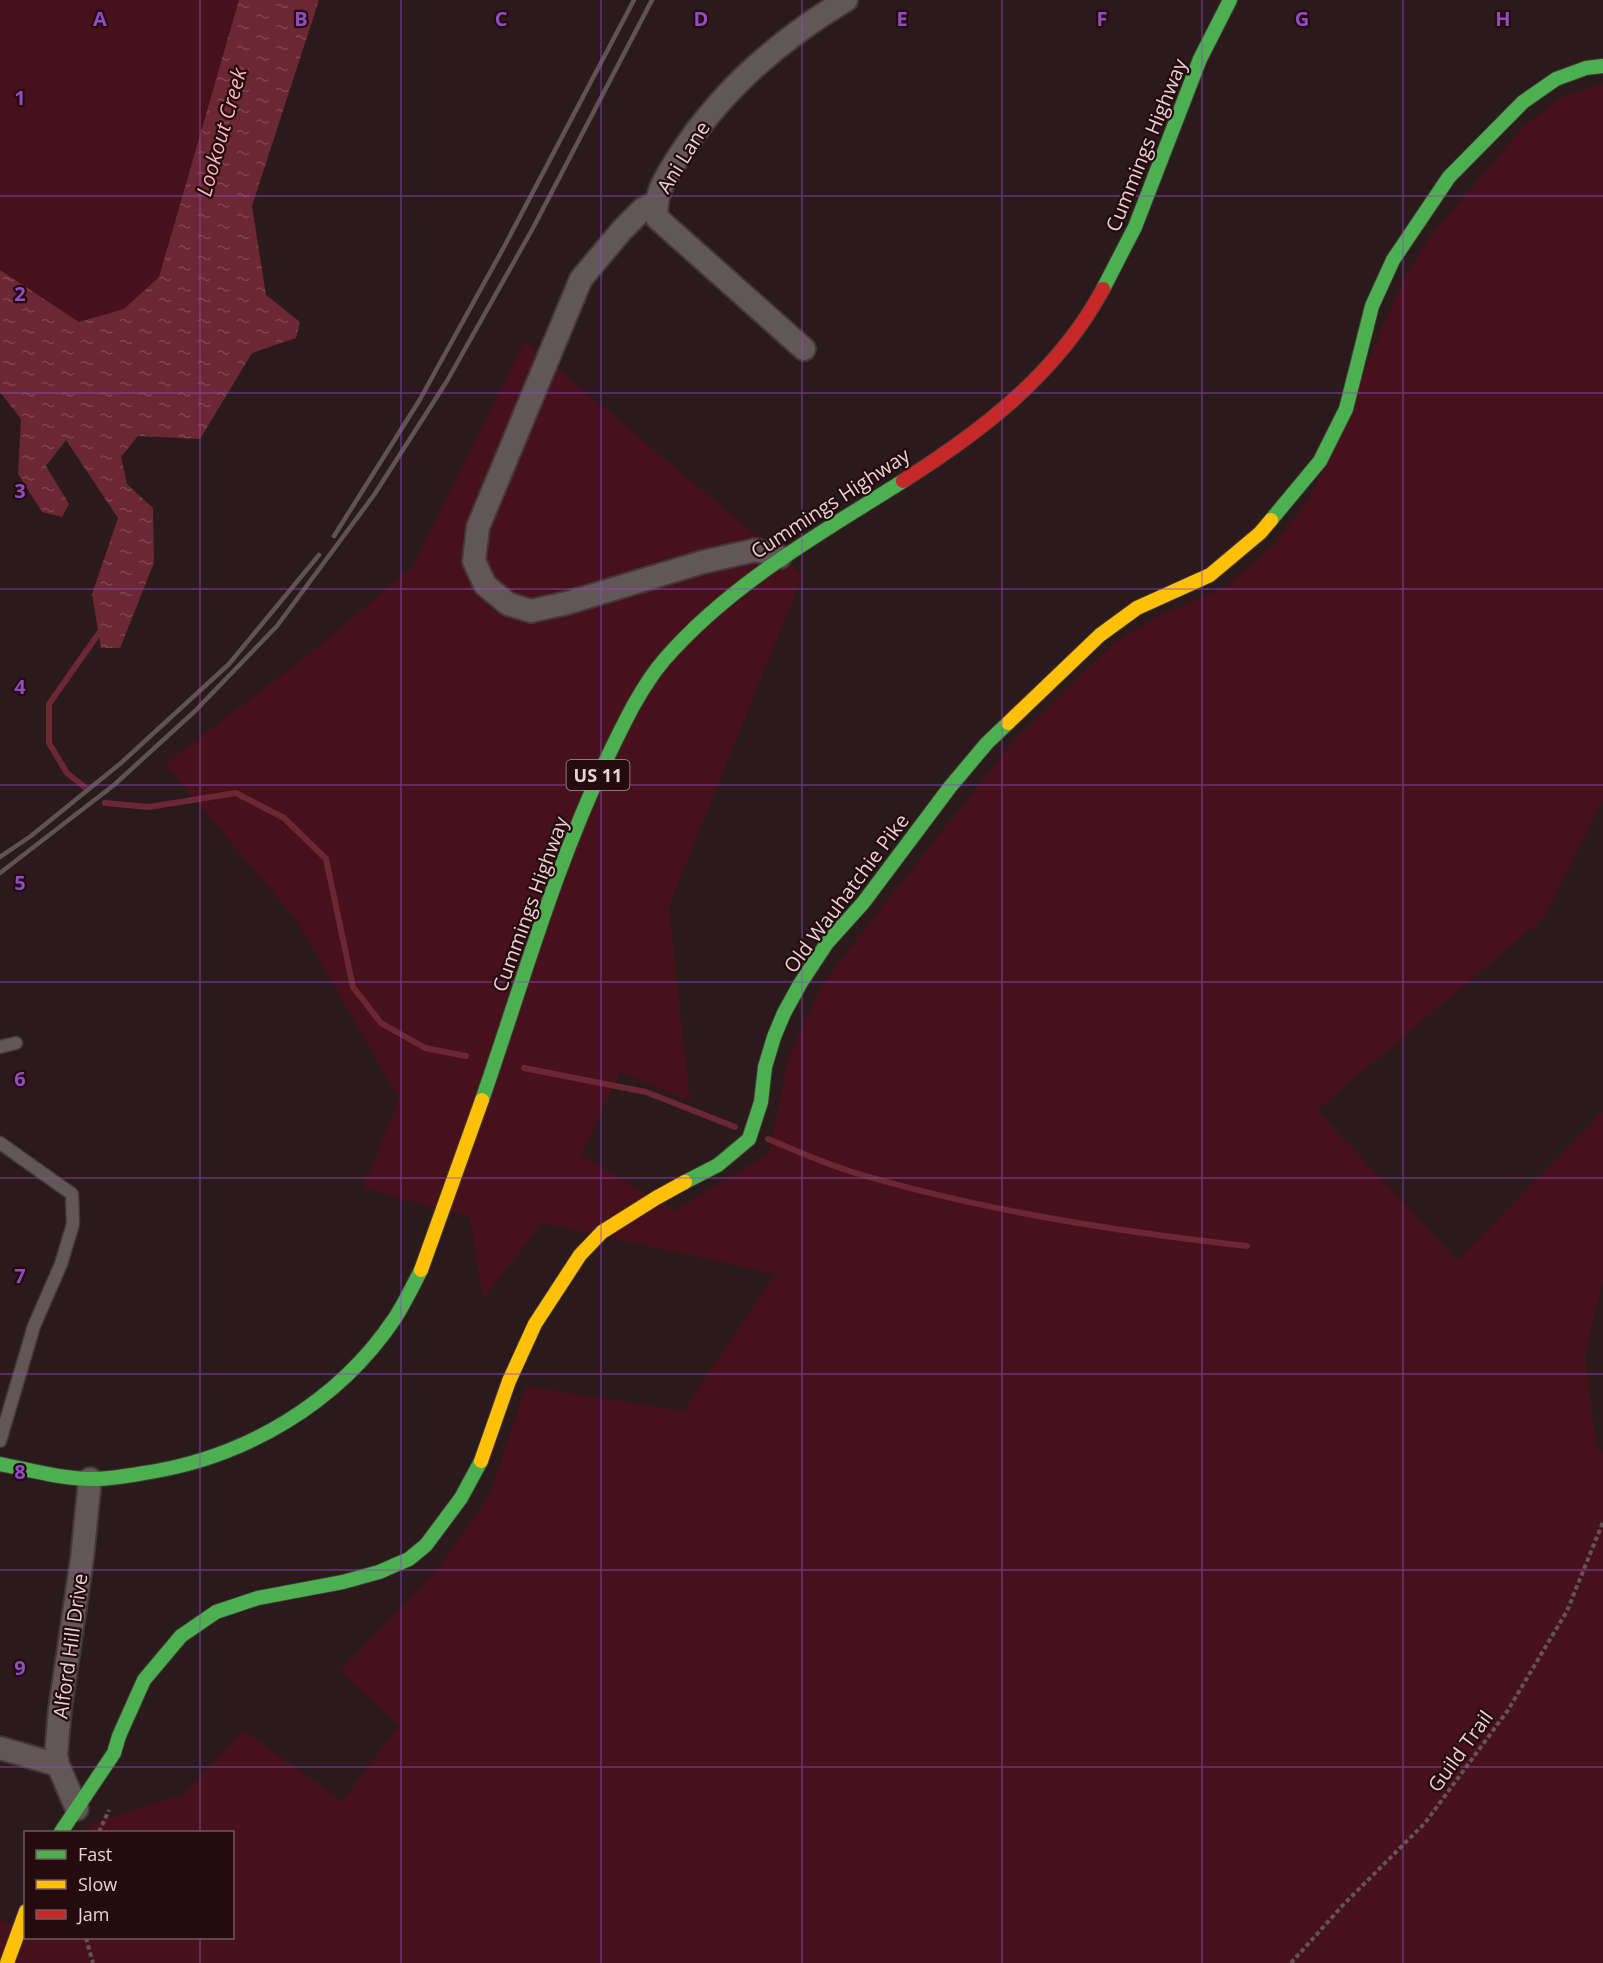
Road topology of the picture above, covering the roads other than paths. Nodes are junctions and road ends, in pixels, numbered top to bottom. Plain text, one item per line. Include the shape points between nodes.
1 (846, 0) edge
2 (1230, 0) edge
3 (1603, 66) edge
4 (655, 203) junction
5 (804, 349) dead end
6 (780, 557) junction
7 (16, 1043) dead end
8 (0, 1047) edge
9 (0, 1143) edge
10 (0, 1441) edge
11 (0, 1464) edge
12 (90, 1479) junction
13 (0, 1748) edge
14 (58, 1765) junction
15 (77, 1809) junction
16 (62, 1831) edge
17 (24, 1916) edge
18 (7, 1963) edge

1 - 4 street, Ani Lane via 757,65 720,100 664,181
2 - 6 main road, Cummings Highway / US 11 via 1198,65 1139,221 1092,309 1065,345 1031,383 983,426
3 - 15 main road, Old Wauhatchie Pike via 1556,79 1523,102 1449,177 1407,236 1384,279 1372,306 1346,409 1320,461 1260,532 1210,575 1137,608 1100,635 987,743 950,787 800,984 774,1037 749,1139 718,1165 602,1232 580,1255 535,1324 509,1381 480,1463 426,1545 410,1559 379,1572 258,1598 216,1612 181,1636 144,1680 114,1752
4 - 5 street, Ani Lane via 657,218
4 - 6 street via 622,230 581,279 478,527 474,561 485,585 508,604 531,610 756,550
6 - 12 main road, Cummings Highway / US 11 via 699,622 657,669 606,757 564,861 424,1264 392,1321 335,1387 299,1416 260,1438 184,1466
7 - 8 lane
9 - 10 lane via 72,1194 73,1224 61,1264 34,1326
11 - 12 main road, Cummings Highway / US 11
12 - 14 street, Alford Hill Drive via 60,1708
13 - 14 street
14 - 15 street, Alford Hill Drive
15 - 16 main road, Old Wauhatchie Pike
17 - 18 main road

